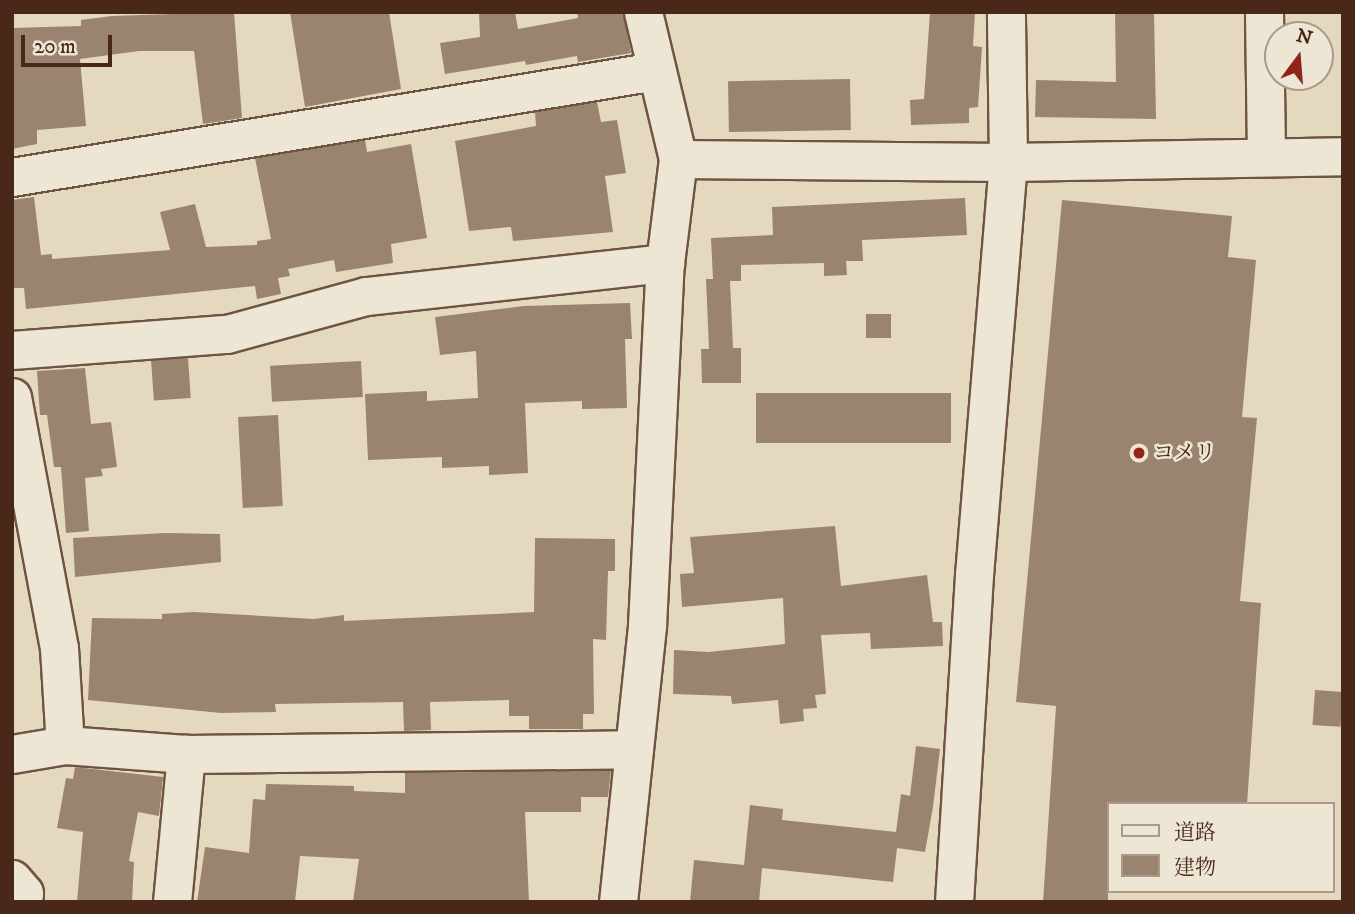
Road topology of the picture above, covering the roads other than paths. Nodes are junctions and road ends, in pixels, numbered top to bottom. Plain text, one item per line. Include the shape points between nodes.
1 (643, 12) edge
2 (1006, 12) edge
3 (1264, 12) edge
4 (656, 71) junction
5 (1343, 156) edge
6 (1266, 157) junction
7 (678, 159) junction
8 (1008, 162) junction
9 (12, 177) edge
10 (665, 263) junction
11 (12, 350) edge
12 (12, 397) edge
13 (65, 745) junction
14 (634, 749) junction
15 (12, 754) edge
16 (186, 754) junction
17 (12, 879) edge
18 (23, 902) edge
19 (172, 902) edge
20 (618, 902) edge
21 (954, 902) edge

1 - 4 street
2 - 8 street
3 - 6 street
4 - 7 street
4 - 9 street
5 - 6 street
6 - 8 street
7 - 8 street
7 - 10 street
8 - 21 street via 974,575
10 - 11 street via 366,296 227,334
10 - 14 street via 647,626
12 - 13 street via 59,648
13 - 15 street
13 - 16 street
14 - 16 street
14 - 20 street
16 - 19 street
17 - 18 street via 24,892

